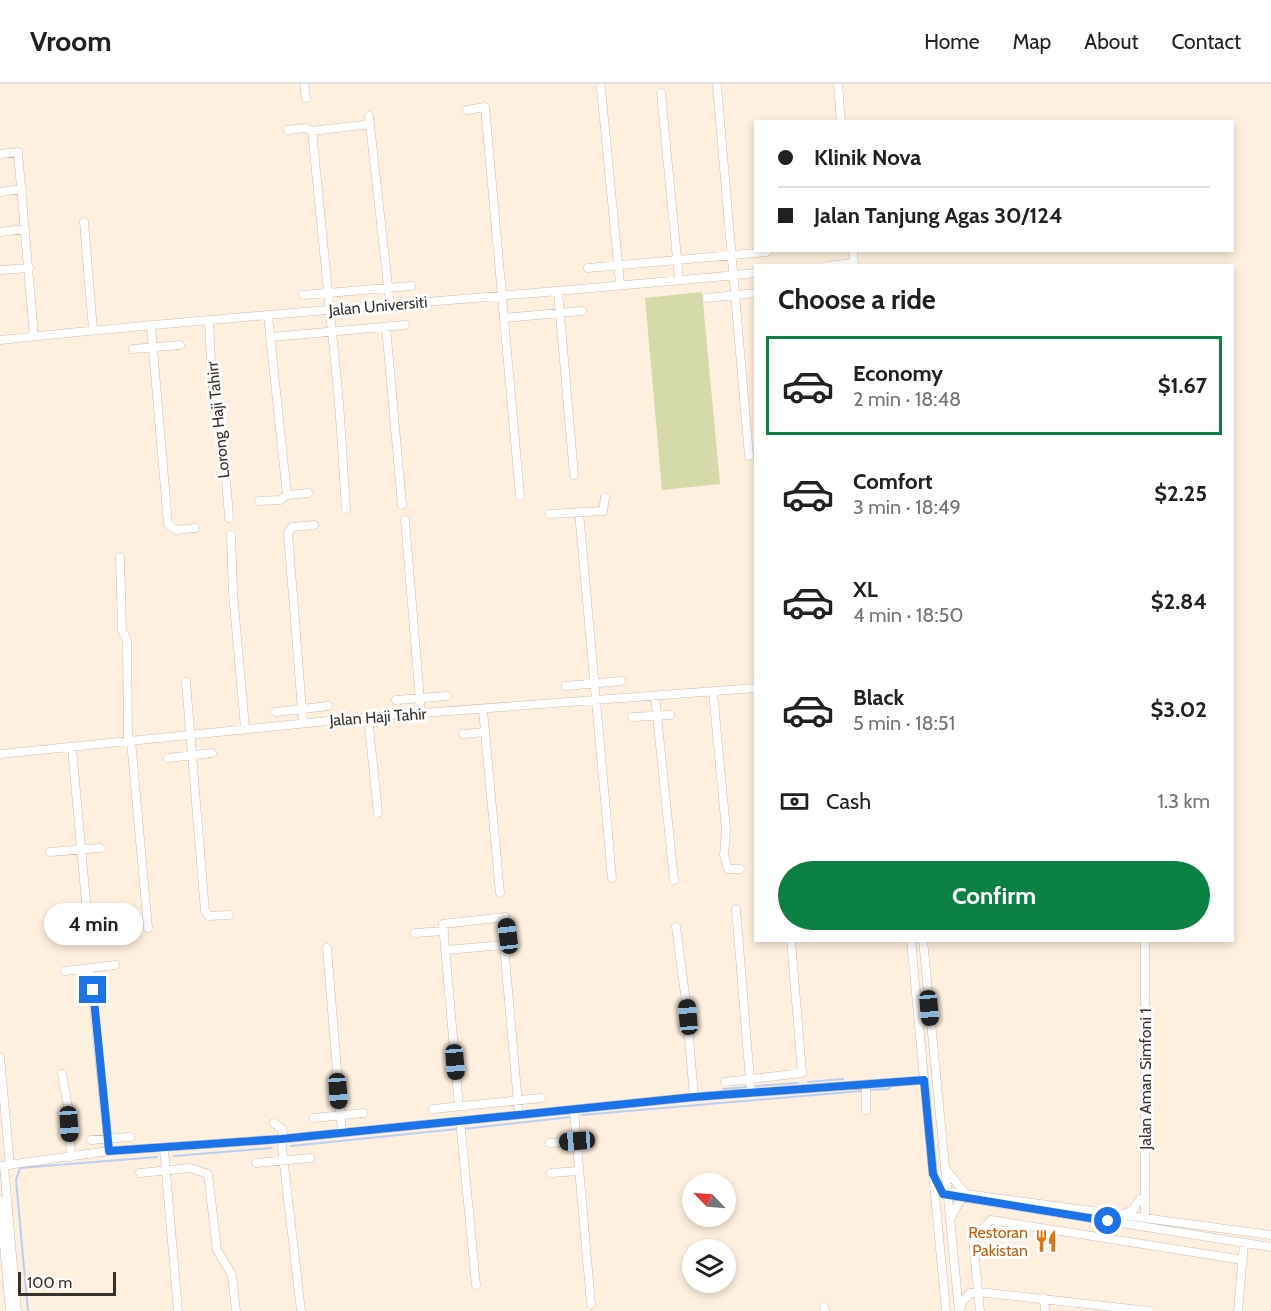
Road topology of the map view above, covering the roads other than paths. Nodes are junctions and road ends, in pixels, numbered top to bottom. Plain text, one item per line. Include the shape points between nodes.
1 (304, 84) edge
2 (838, 84) edge
3 (717, 86) dead end
4 (602, 88) dead end
5 (662, 93) dead end
6 (306, 98) dead end
7 (467, 110) dead end
8 (841, 120) edge
9 (288, 130) dead end
10 (311, 130) junction
11 (0, 154) edge
12 (22, 189) junction
13 (0, 192) edge
14 (84, 222) dead end
15 (25, 229) junction
16 (0, 231) edge
17 (767, 252) edge
18 (732, 255) junction
19 (677, 260) junction
20 (619, 266) junction
21 (29, 268) junction
22 (588, 268) dead end
23 (0, 270) edge
24 (754, 273) edge
25 (734, 275) junction
26 (679, 279) junction
27 (620, 284) junction
28 (411, 286) dead end
29 (387, 288) junction
30 (558, 292) junction
31 (754, 293) edge
32 (328, 294) junction
33 (303, 295) dead end
34 (735, 295) junction
35 (502, 297) junction
36 (707, 298) dead end
37 (390, 304) junction
38 (330, 310) junction
39 (582, 311) dead end
40 (560, 313) junction
41 (268, 316) junction
42 (504, 318) junction
43 (209, 321) junction
44 (405, 325) dead end
45 (151, 326) junction
46 (386, 327) junction
47 (93, 330) junction
48 (332, 333) junction
49 (34, 336) junction
50 (272, 337) junction
51 (0, 340) edge
52 (180, 345) dead end
53 (154, 347) junction
54 (133, 349) dead end
55 (749, 456) dead end
56 (574, 475) dead end
57 (308, 493) dead end
58 (287, 495) junction
59 (520, 496) dead end
60 (605, 497) dead end
61 (259, 501) dead end
62 (402, 505) dead end
63 (346, 509) dead end
64 (579, 512) junction
65 (550, 514) dead end
66 (229, 518) dead end
67 (405, 520) dead end
68 (315, 525) dead end
69 (195, 528) dead end
70 (231, 535) dead end
71 (120, 557) dead end
72 (621, 681) dead end
73 (186, 682) dead end
74 (595, 684) junction
75 (566, 686) dead end
76 (754, 688) edge
77 (713, 692) junction
78 (447, 696) dead end
79 (655, 696) junction
80 (419, 698) junction
81 (396, 700) dead end
82 (596, 701) junction
83 (328, 706) dead end
84 (302, 709) junction
85 (483, 710) junction
86 (276, 712) dead end
87 (421, 713) junction
88 (670, 715) dead end
89 (657, 716) junction
90 (368, 717) junction
91 (632, 717) dead end
92 (303, 723) junction
93 (245, 728) junction
94 (484, 732) junction
95 (463, 734) dead end
96 (191, 735) junction
97 (130, 740) junction
98 (72, 748) junction
99 (212, 753) dead end
100 (0, 754) edge
101 (192, 755) junction
102 (168, 758) dead end
103 (378, 813) dead end
104 (82, 848) junction
105 (100, 848) dead end
106 (50, 852) dead end
107 (740, 869) dead end
108 (612, 878) dead end
109 (674, 880) dead end
110 (500, 893) dead end
111 (736, 909) dead end
112 (229, 915) dead end
113 (111, 926) dead end
114 (676, 927) dead end
115 (148, 928) dead end
116 (444, 931) junction
117 (415, 933) dead end
118 (791, 942) edge
119 (911, 942) edge
120 (923, 942) edge
121 (1140, 942) edge
122 (1145, 942) edge
123 (504, 944) junction
124 (327, 948) dead end
125 (446, 950) junction
126 (115, 964) dead end
127 (90, 969) junction
128 (65, 971) dead end
129 (0, 1057) edge
130 (62, 1074) dead end
131 (751, 1079) junction
132 (924, 1080) junction
133 (725, 1082) dead end
134 (866, 1084) junction
135 (752, 1092) junction
136 (694, 1097) junction
137 (541, 1098) dead end
138 (516, 1100) junction
139 (459, 1106) junction
140 (433, 1109) dead end
141 (867, 1110) dead end
142 (574, 1111) junction
143 (363, 1113) dead end
144 (340, 1115) junction
145 (519, 1115) junction
146 (314, 1118) dead end
147 (274, 1123) dead end
148 (461, 1126) junction
149 (342, 1132) junction
150 (130, 1137) dead end
151 (108, 1138) junction
152 (282, 1139) junction
153 (91, 1140) dead end
154 (577, 1141) junction
155 (550, 1143) dead end
156 (164, 1149) junction
157 (109, 1151) junction
158 (71, 1157) junction
159 (310, 1158) dead end
160 (284, 1161) junction
161 (256, 1162) dead end
162 (5, 1166) edge
163 (944, 1167) junction
164 (166, 1170) junction
165 (578, 1171) junction
166 (140, 1173) dead end
167 (551, 1173) dead end
168 (933, 1174) junction
169 (945, 1194) junction
170 (962, 1194) junction
171 (0, 1200) edge
172 (1142, 1201) junction
173 (1121, 1214) junction
174 (936, 1217) junction
175 (1142, 1218) junction
176 (1161, 1220) junction
177 (949, 1224) junction
178 (1132, 1225) junction
179 (1149, 1228) junction
180 (1271, 1235) edge
181 (1244, 1243) junction
182 (1271, 1246) edge
183 (1243, 1260) junction
184 (476, 1285) dead end
185 (979, 1292) junction
186 (1044, 1298) junction
187 (591, 1304) dead end
188 (1115, 1308) edge
189 (10, 1311) edge
190 (17, 1311) edge
191 (178, 1311) edge
192 (236, 1311) edge
193 (301, 1311) edge
194 (946, 1311) edge
195 (959, 1311) edge
196 (980, 1311) edge
197 (1045, 1311) edge
198 (1149, 1311) edge
199 (1238, 1311) edge

1 - 6 street
2 - 8 street
3 - 18 street
4 - 20 street
5 - 19 street
7 - 35 street via 485,107
9 - 10 street
10 - 29 street via 369,120
10 - 32 street
11 - 12 street via 18,152
12 - 13 street
12 - 15 street
14 - 47 street
15 - 16 street
15 - 21 street
17 - 18 street
18 - 19 street
18 - 25 street
19 - 20 street
19 - 26 street
20 - 22 street
20 - 27 street
21 - 23 street
21 - 49 street
24 - 25 street, Jalan Universiti
25 - 26 street, Jalan Universiti
25 - 34 street
26 - 27 street, Jalan Universiti
27 - 30 street, Jalan Universiti
28 - 29 street
29 - 32 street
29 - 37 street
30 - 35 street, Jalan Universiti
30 - 40 street
31 - 34 street
32 - 33 street
32 - 38 street
34 - 36 street
34 - 55 street
35 - 37 street, Jalan Universiti
35 - 42 street
37 - 38 street, Jalan Universiti
38 - 41 street, Jalan Universiti
38 - 48 street
39 - 40 street
40 - 42 street
40 - 56 street
41 - 43 street, Jalan Universiti
41 - 50 street
42 - 59 street
43 - 45 street, Jalan Universiti
43 - 66 street, Lorong Haji Tahirr via 212,383 222,425
44 - 46 street
45 - 47 street, Jalan Universiti
45 - 53 street
46 - 48 street
46 - 62 street
47 - 49 street, Jalan Universiti
48 - 50 street
48 - 63 street
49 - 51 street, Jalan Universiti
50 - 58 street
52 - 53 street
53 - 54 street
53 - 69 street via 168,524 176,530
57 - 58 street
58 - 61 street via 280,500
60 - 64 street via 605,510
64 - 65 street
64 - 74 street
67 - 80 street
68 - 84 street via 292,527 288,533
70 - 93 street
71 - 97 street
72 - 74 street
73 - 96 street
74 - 75 street
74 - 82 street
76 - 77 street, Jalan Haji Tahir
77 - 79 street, Jalan Haji Tahir
77 - 107 street via 726,830 724,855 728,869
78 - 80 street
79 - 82 street, Jalan Haji Tahir
79 - 89 street
80 - 81 street
80 - 87 street
82 - 85 street, Jalan Haji Tahir
82 - 108 street
83 - 84 street
84 - 86 street
84 - 92 street
85 - 87 street, Jalan Haji Tahir
85 - 94 street
87 - 90 street, Jalan Haji Tahir
88 - 89 street
89 - 91 street
89 - 109 street
90 - 92 street, Jalan Haji Tahir
90 - 103 street
92 - 93 street, Jalan Haji Tahir
93 - 96 street, Jalan Haji Tahir
94 - 95 street
94 - 110 street
96 - 97 street, Jalan Haji Tahir
96 - 101 street
97 - 98 street, Jalan Haji Tahir
97 - 115 street
98 - 100 street, Jalan Haji Tahir
98 - 104 street
99 - 101 street
101 - 102 street
101 - 112 street via 205,911 209,916
104 - 105 street
104 - 106 street
104 - 113 street via 88,924
111 - 131 street
114 - 136 street
116 - 117 street
116 - 123 street via 445,922 505,917 508,936
116 - 125 street
118 - 131 street via 802,1073
119 - 132 street
120 - 163 street
121 - 172 street, Jalan Aman Simfoni 1
122 - 172 street, Jalan Aman Simfoni 1
123 - 125 street
123 - 138 street
124 - 144 street
125 - 139 street
126 - 127 street
127 - 128 street
127 - 151 street
129 - 162 street
130 - 158 street
131 - 133 street
131 - 135 street
132 - 134 street
132 - 168 street
134 - 135 street
134 - 141 street
135 - 136 street
136 - 142 street
137 - 138 street
138 - 139 street
138 - 145 street
139 - 140 street
142 - 145 street
142 - 154 street
143 - 144 street
144 - 146 street
144 - 149 street
145 - 148 street
147 - 152 street via 282,1129
148 - 149 street
148 - 184 street
149 - 152 street
150 - 151 street
151 - 153 street
151 - 157 street
152 - 156 street
152 - 160 street
154 - 155 street
154 - 165 street
156 - 157 street
156 - 164 street
157 - 158 street
158 - 162 street
159 - 160 street
160 - 161 street
160 - 193 street
162 - 190 street
163 - 169 street
163 - 170 street
164 - 166 street
164 - 191 street
164 - 192 street via 190,1168 208,1174 217,1250 232,1275
165 - 167 street
165 - 187 street
168 - 169 street
168 - 174 street
169 - 170 street
169 - 174 street
169 - 177 street
170 - 173 street
170 - 177 street
170 - 178 street
171 - 189 street
172 - 173 street
172 - 175 street, Jalan Aman Simfoni 1
172 - 176 street
173 - 175 street
174 - 194 street
175 - 176 street
175 - 178 street
175 - 179 street
176 - 180 street
177 - 195 street
178 - 179 street
179 - 181 street
181 - 182 street
181 - 183 street
183 - 185 street via 990,1220 973,1239
183 - 199 street
185 - 186 street
185 - 195 street via 970,1293
185 - 196 street
186 - 188 street
186 - 197 street
188 - 198 street

